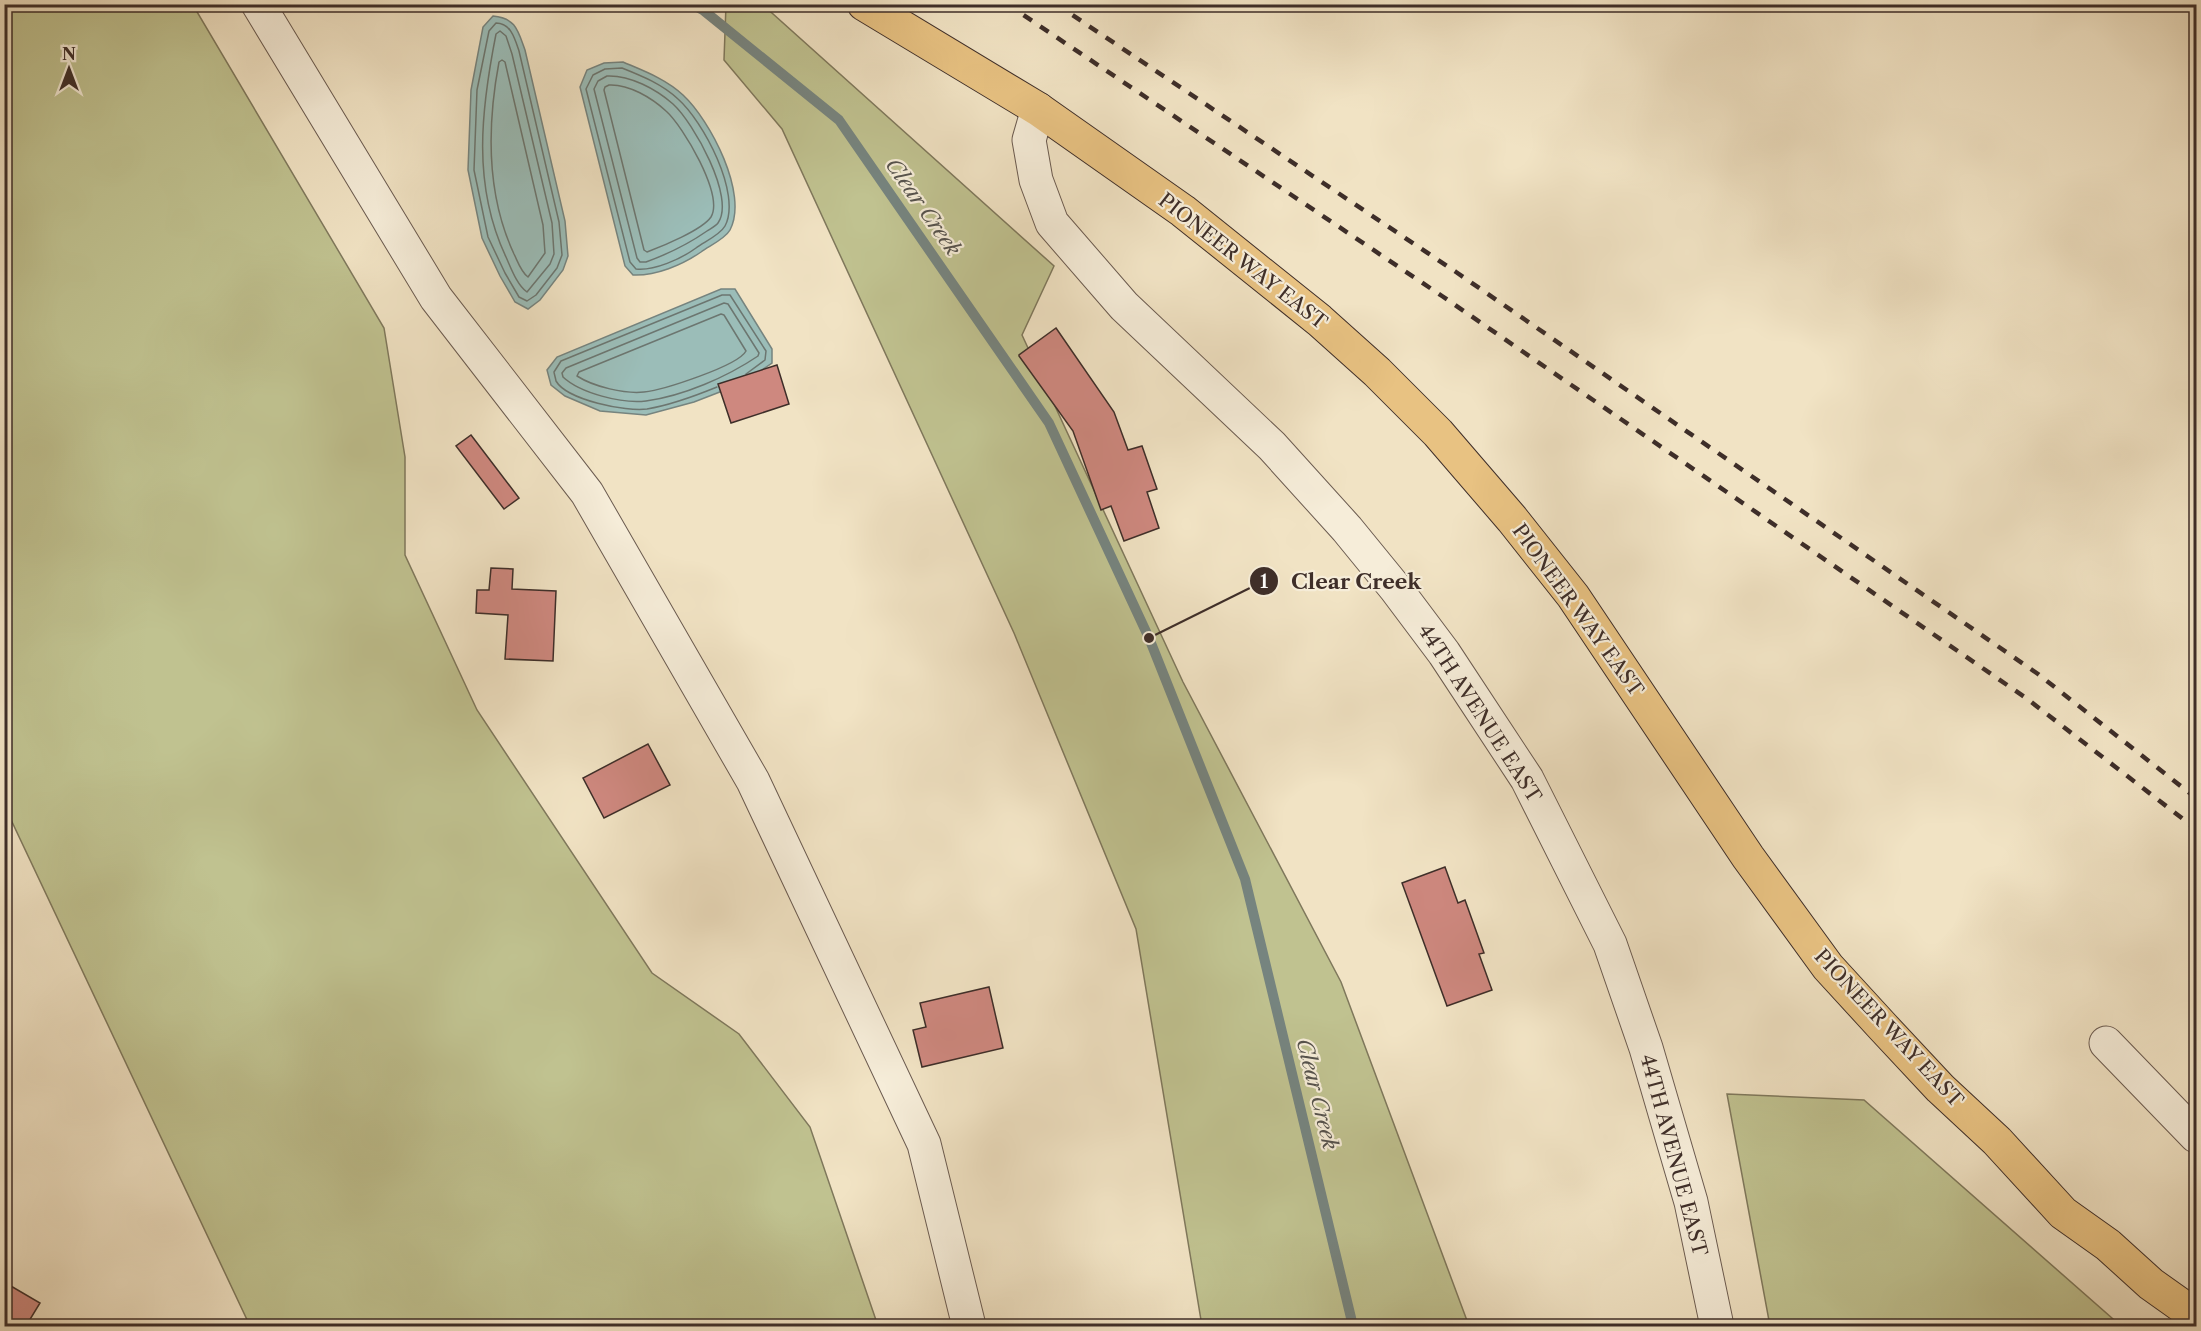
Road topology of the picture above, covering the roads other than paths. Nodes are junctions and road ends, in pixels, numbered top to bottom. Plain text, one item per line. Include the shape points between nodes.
1 (258, 4) edge
2 (864, 4) edge
3 (1038, 109) junction
4 (2106, 1043) dead end
5 (2196, 1136) edge
6 (2196, 1316) edge
7 (969, 1326) edge
8 (1717, 1326) edge

1 - 7 street via 436,298 587,493 753,781 924,1144
2 - 3 main road, PIONEER WAY EAST
3 - 6 main road, PIONEER WAY EAST via 1183,211 1319,320 1438,433 1573,596 1748,857 1828,967 2063,1213
3 - 8 street, 44TH AVENUE EAST via 1029,140 1036,180 1052,223 1124,306 1272,446 1347,529 1444,653 1527,779 1610,944 1632,1007 1691,1202
4 - 5 street

